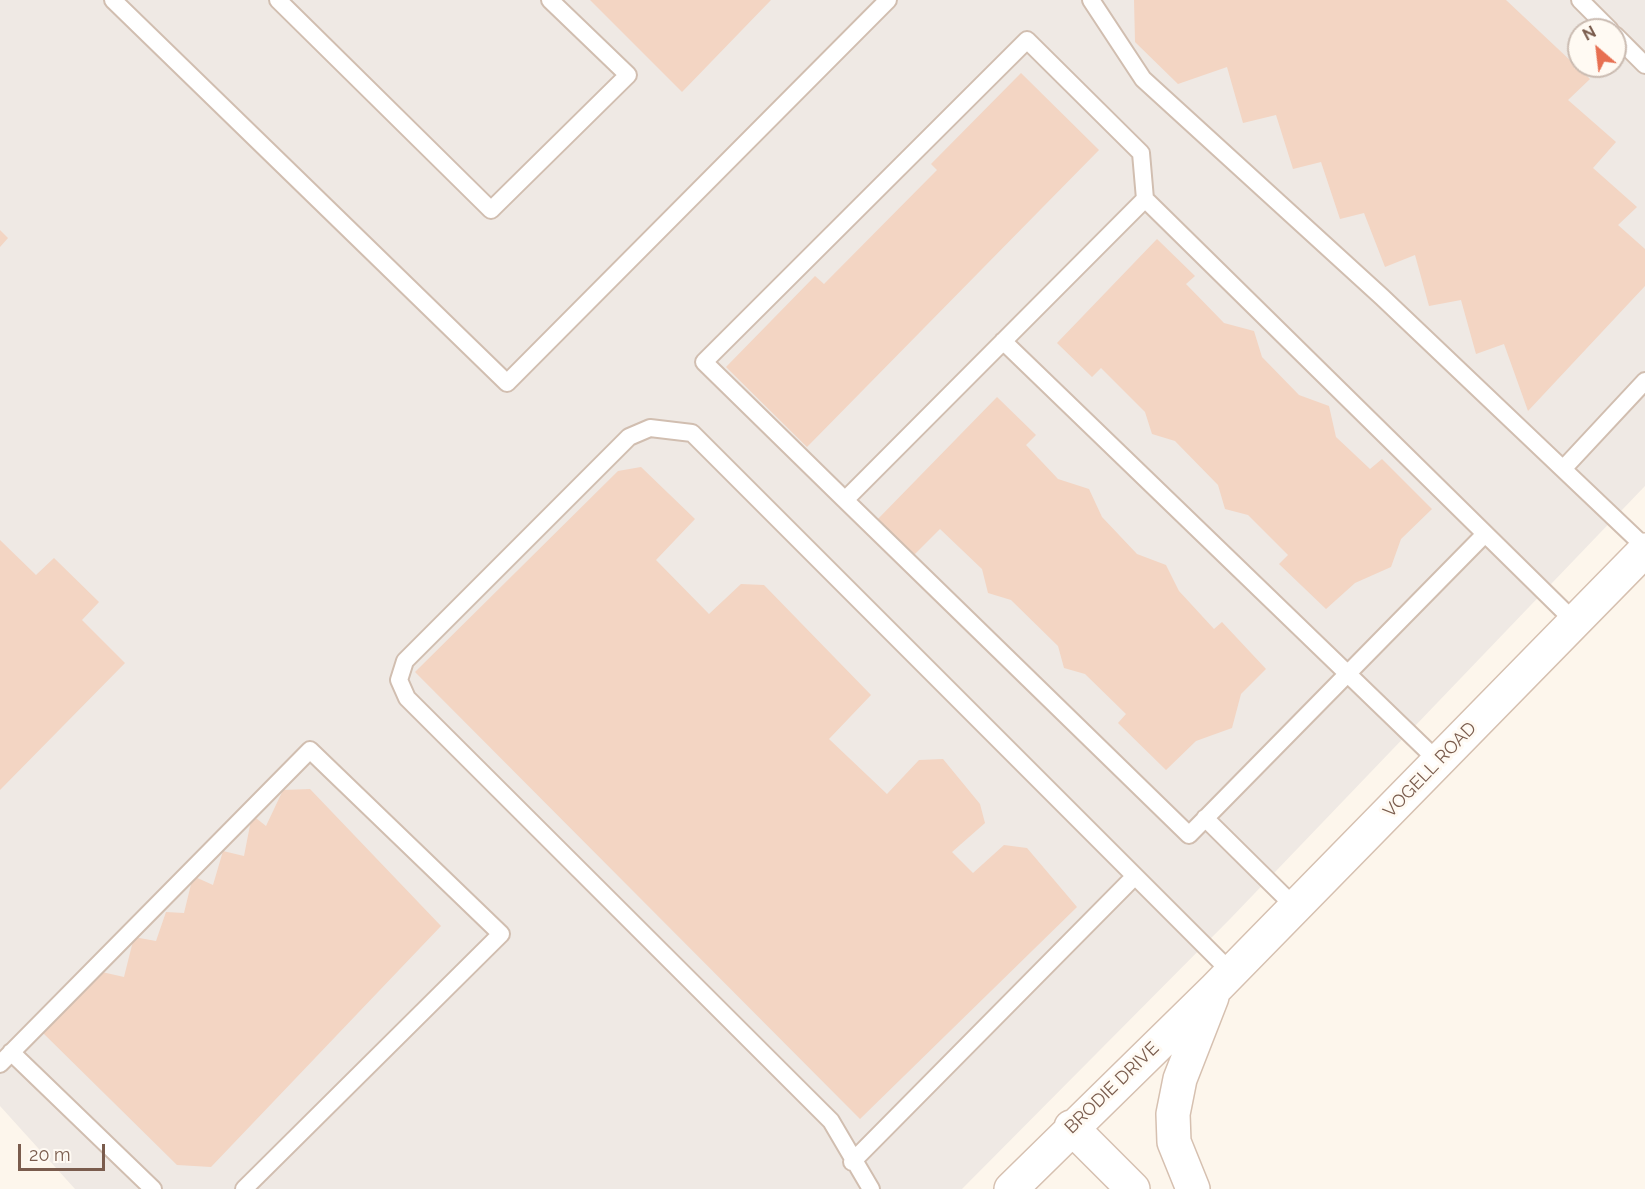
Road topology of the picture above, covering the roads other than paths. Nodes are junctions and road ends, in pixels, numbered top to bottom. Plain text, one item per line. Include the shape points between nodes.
1 (113, 0) edge
2 (278, 0) edge
3 (550, 0) edge
4 (888, 0) edge
5 (1091, 0) edge
6 (1581, 0) edge
7 (1598, 18) edge
8 (1627, 47) edge
9 (1645, 65) edge
10 (1144, 199) junction
11 (1003, 341) junction
12 (1645, 381) edge
13 (1563, 469) junction
14 (845, 500) junction
15 (1485, 534) junction
16 (1645, 549) edge
17 (1575, 622) junction
18 (1348, 674) junction
19 (1438, 761) junction
20 (1205, 819) junction
21 (1135, 876) junction
22 (1295, 907) junction
23 (1223, 980) junction
24 (6, 1058) edge
25 (1071, 1127) junction
26 (852, 1162) junction
27 (153, 1189) edge
28 (244, 1189) edge
29 (871, 1189) edge
30 (1011, 1189) edge
31 (1133, 1189) edge
32 (1193, 1189) edge

1 - 4 lane via 507,382
2 - 3 lane via 491,210 628,75
5 - 13 lane via 1143,79
6 - 7 lane
8 - 9 lane
10 - 11 lane
10 - 14 lane via 1141,153 1027,40 704,362
10 - 15 lane
11 - 14 lane
11 - 18 lane
12 - 13 lane
13 - 16 lane
14 - 20 lane via 1189,835
15 - 17 lane
15 - 18 lane
16 - 17 street, VOGELL ROAD
17 - 19 street, VOGELL ROAD
18 - 19 lane
18 - 20 lane
19 - 22 street, VOGELL ROAD
20 - 22 lane
21 - 23 lane
21 - 26 lane
21 - 26 lane via 692,433 650,428 629,437 405,661 399,680 407,698 831,1121
22 - 23 street, VOGELL ROAD
23 - 25 street, BRODIE DRIVE
23 - 32 street via 1180,1079 1173,1114 1174,1142
24 - 27 lane
24 - 28 lane via 310,750 501,934
25 - 30 street, BRODIE DRIVE
25 - 31 street
26 - 29 lane

